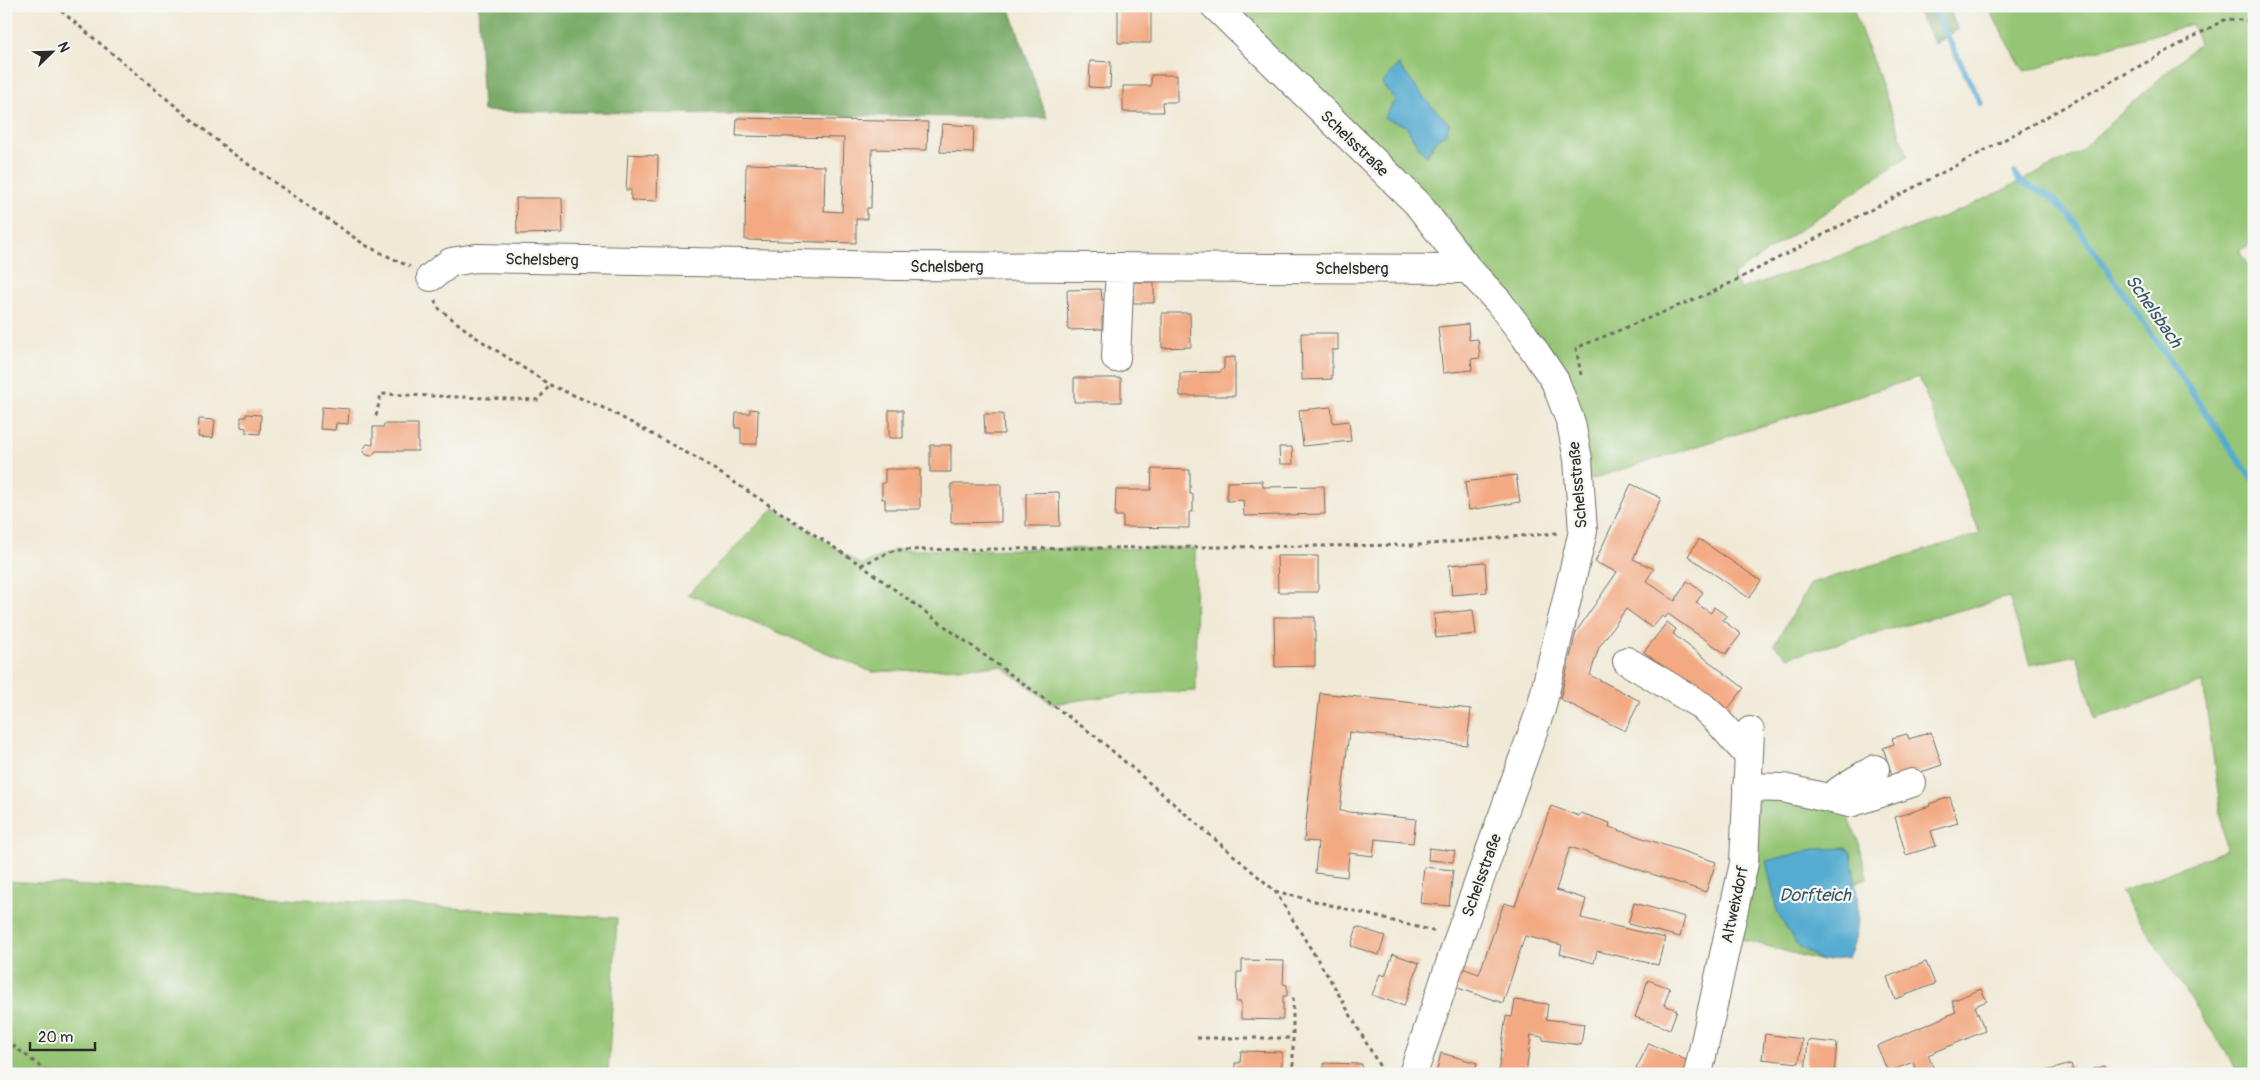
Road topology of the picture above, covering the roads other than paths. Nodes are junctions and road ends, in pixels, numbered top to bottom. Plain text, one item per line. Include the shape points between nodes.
1 (1215, 6) edge
2 (1120, 267) junction
3 (1468, 269) junction
4 (430, 277) road end
5 (1116, 358) dead end
6 (1627, 661) dead end
7 (1875, 769) dead end
8 (1912, 783) dead end
9 (1747, 787) junction
10 (1831, 798) junction
11 (1413, 1074) edge
12 (1698, 1074) edge

1 - 3 street, Schelsstraße via 1417,203
2 - 3 street, Schelsberg
2 - 4 street, Schelsberg via 476,258 451,262
2 - 5 street
3 - 11 street, Schelsstraße via 1498,301 1555,381 1571,423 1578,459 1583,531 1541,709
6 - 9 street, Altweixdorf via 1702,706 1749,743
7 - 10 street via 1838,790
8 - 10 street via 1850,803
9 - 10 street via 1783,788
9 - 12 street, Altweixdorf via 1744,863

